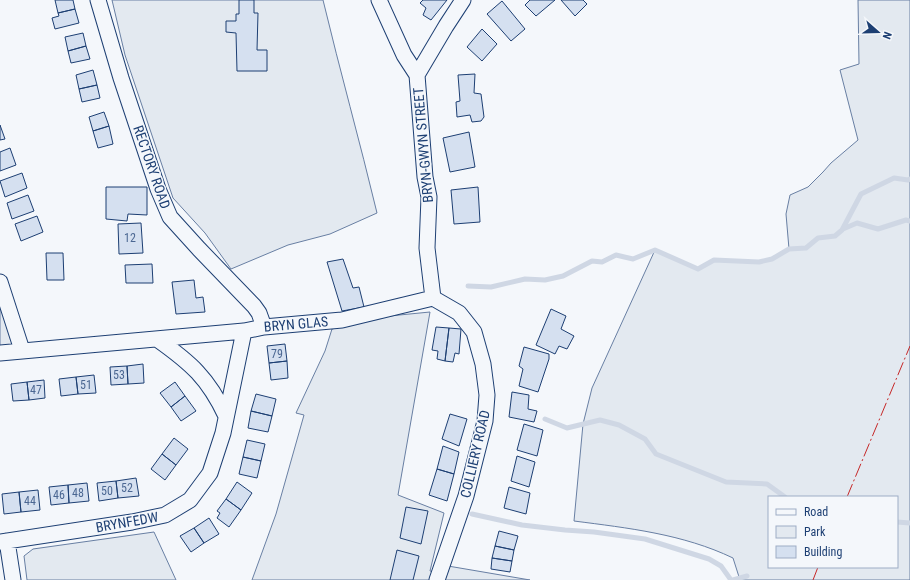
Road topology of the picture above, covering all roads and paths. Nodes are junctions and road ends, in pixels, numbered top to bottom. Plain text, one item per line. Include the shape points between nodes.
1 (98, 0) edge
2 (379, 0) edge
3 (463, 0) edge
4 (417, 75) junction
5 (0, 283) edge
6 (433, 298) junction
7 (264, 327) junction
8 (244, 331) junction
9 (157, 339) junction
10 (22, 350) junction
11 (0, 353) edge
12 (226, 416) junction
13 (4, 542) edge
14 (13, 580) edge
15 (437, 580) edge

1 - 7 street, RECTORY ROAD via 121,78 158,189 170,217 254,306
2 - 4 street, BRYN-GWYN STREET via 404,55
3 - 4 street
4 - 6 street, BRYN-GWYN STREET via 425,177 429,197 427,248
5 - 10 street
6 - 7 street, BRYN GLAS via 342,320
6 - 15 street, COLLIERY ROAD via 459,313 474,332 483,364 487,394 485,421 466,496
7 - 8 street, BRYN GLAS
8 - 9 street, BRYN GLAS
8 - 12 street, BRYNFEDW
9 - 10 street, BRYN GLAS
9 - 12 street via 182,356 200,373
10 - 11 street, BRYN GLAS
12 - 13 street, BRYNFEDW via 210,473 190,500 166,516
13 - 14 street

